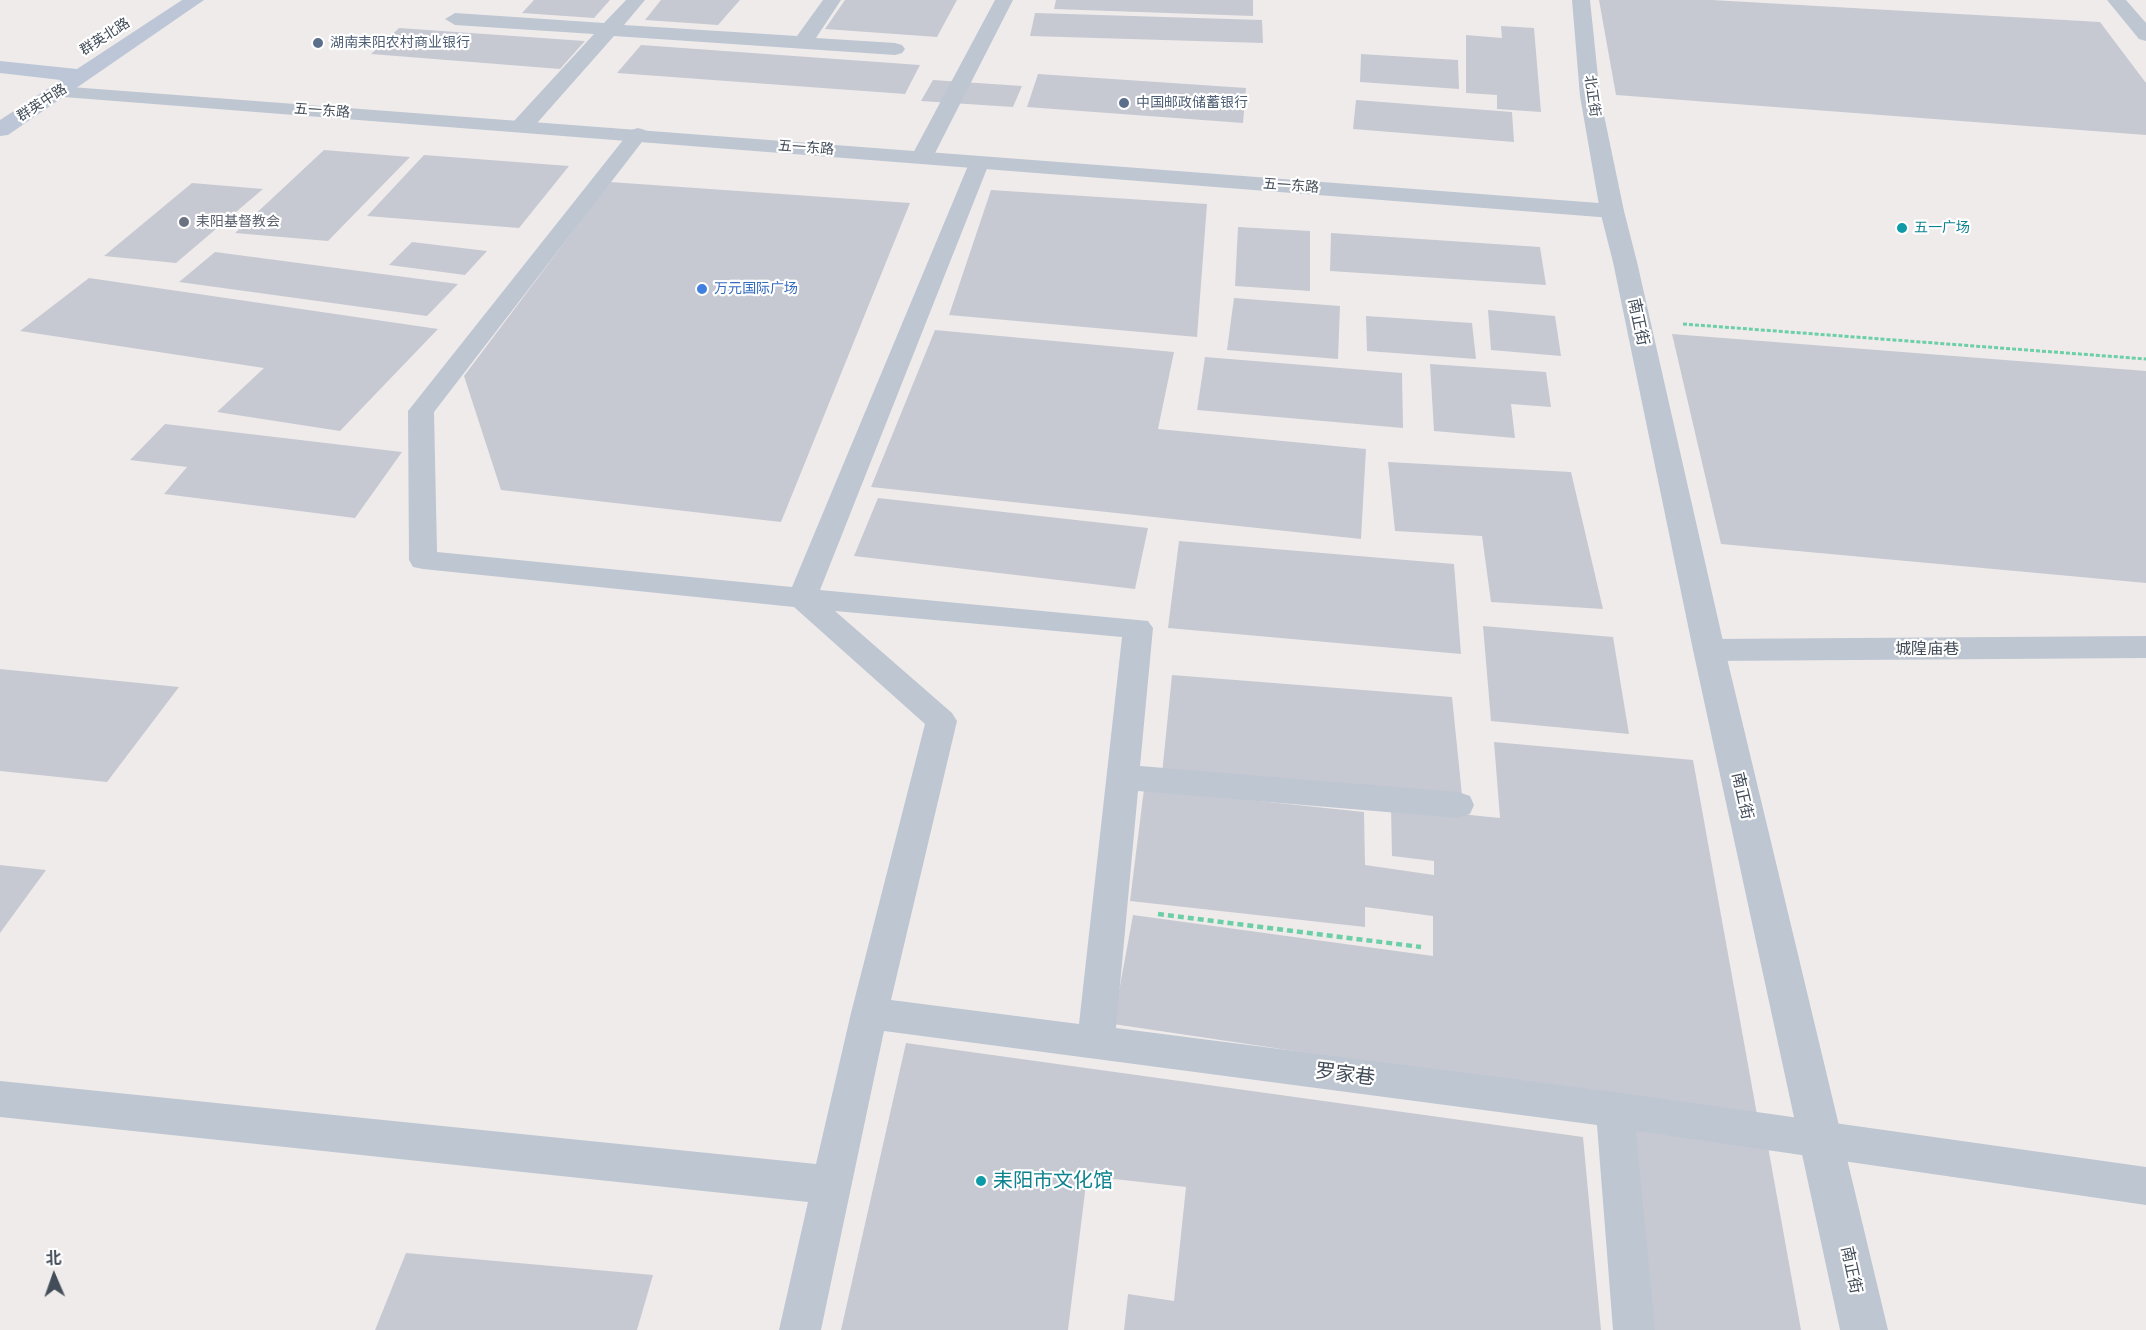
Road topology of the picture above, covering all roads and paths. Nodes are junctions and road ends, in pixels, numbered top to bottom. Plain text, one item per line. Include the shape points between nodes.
1 (162, 0) edge
2 (195, 0) edge
3 (636, 0) edge
4 (832, 0) edge
5 (1004, 0) edge
6 (1581, 0) edge
7 (2116, 0) edge
8 (2135, 0) edge
9 (2146, 12) edge
10 (455, 19) dead end
11 (610, 29) junction
12 (2146, 34) edge
13 (99, 41) dead end
14 (803, 42) junction
15 (895, 49) dead end
16 (79, 54) dead end
17 (0, 67) edge
18 (83, 76) junction
19 (53, 83) junction
20 (22, 90) dead end
21 (530, 118) junction
22 (0, 130) edge
23 (638, 134) junction
24 (927, 148) junction
25 (980, 161) junction
26 (1610, 201) junction
27 (1625, 262) joint
28 (1638, 321) junction
29 (2146, 359) edge
30 (802, 598) junction
31 (2146, 647) edge
32 (1709, 650) junction
33 (1123, 777) junction
34 (1458, 805) dead end
35 (1160, 914) dead end
36 (1421, 947) dead end
37 (869, 1013) junction
38 (1096, 1042) junction
39 (0, 1099) edge
40 (1615, 1110) junction
41 (1820, 1139) junction
42 (832, 1185) junction
43 (2146, 1186) edge
44 (800, 1330) edge
45 (1634, 1330) edge
46 (1864, 1330) edge

1 - 13 main road, 群英北路
2 - 18 main road, 群英北路
3 - 11 street
4 - 14 street
5 - 24 street
6 - 26 street, 北正街 via 1590,96
7 - 12 street
8 - 9 street
10 - 11 street
11 - 14 street
11 - 21 street
14 - 15 street
16 - 19 main road, 群英北路
17 - 19 main road, 五一东路
18 - 19 main road, 群英中路
18 - 21 street, 五一东路
19 - 20 main road, 五一东路
19 - 21 street, 五一东路
19 - 22 main road, 群英中路
21 - 23 street, 五一东路
21 - 24 street, 五一东路
23 - 24 street, 五一东路
23 - 30 lane via 421,411 423,560
24 - 25 street, 五一东路
24 - 26 street, 五一东路
25 - 26 street, 五一东路
25 - 30 lane
26 - 27 street, 北正街
27 - 28 street, 南正街
28 - 29 path
28 - 32 street, 南正街
30 - 33 lane via 1138,628
30 - 37 lane via 941,721
31 - 32 lane, 城隍庙巷
32 - 41 street, 南正街
33 - 34 lane
33 - 38 lane
35 - 36 path
37 - 38 lane, 罗家巷
37 - 42 lane
38 - 40 lane, 罗家巷
39 - 42 lane
40 - 41 lane, 罗家巷
40 - 45 lane
41 - 43 lane, 罗家巷
41 - 46 street, 南正街
42 - 44 lane

